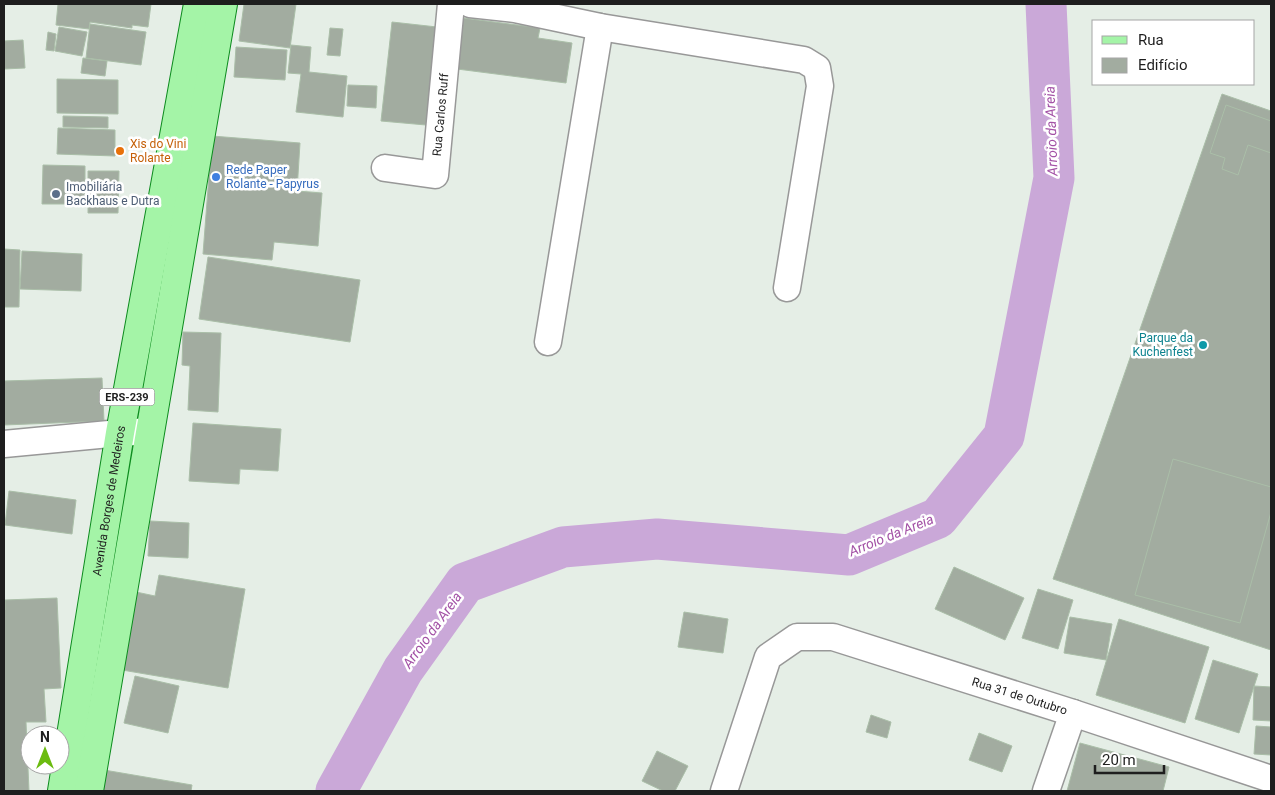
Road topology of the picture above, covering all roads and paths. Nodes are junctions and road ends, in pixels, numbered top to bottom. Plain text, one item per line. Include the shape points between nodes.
1 (198, 4) edge
2 (223, 4) edge
3 (451, 4) edge
4 (470, 4) edge
5 (600, 26) junction
6 (198, 76) junction
7 (385, 168) dead end
8 (786, 288) dead end
9 (548, 342) dead end
10 (150, 432) junction
11 (120, 433) junction
12 (4, 444) edge
13 (1073, 713) junction
14 (1271, 779) edge
15 (62, 791) edge
16 (89, 791) edge
17 (724, 791) edge
18 (1046, 791) edge

1 - 6 main road, Avenida Borges de Medeiros / ERS-239
2 - 6 main road, Avenida Borges de Medeiros / ERS-239
3 - 7 street, Rua Carlos Ruff via 434,175
4 - 5 street via 515,9
5 - 8 street via 804,60 817,68 820,86
5 - 9 street
6 - 10 main road, Avenida Borges de Medeiros / ERS-239
6 - 11 main road, Avenida Borges de Medeiros / ERS-239
10 - 11 street
10 - 16 main road, Avenida Borges de Medeiros / ERS-239
11 - 12 street
11 - 15 main road, Avenida Borges de Medeiros / ERS-239
13 - 14 street, Rua 31 de Outubro
13 - 17 street, Rua 31 de Outubro via 833,637 797,637 768,657
13 - 18 street

